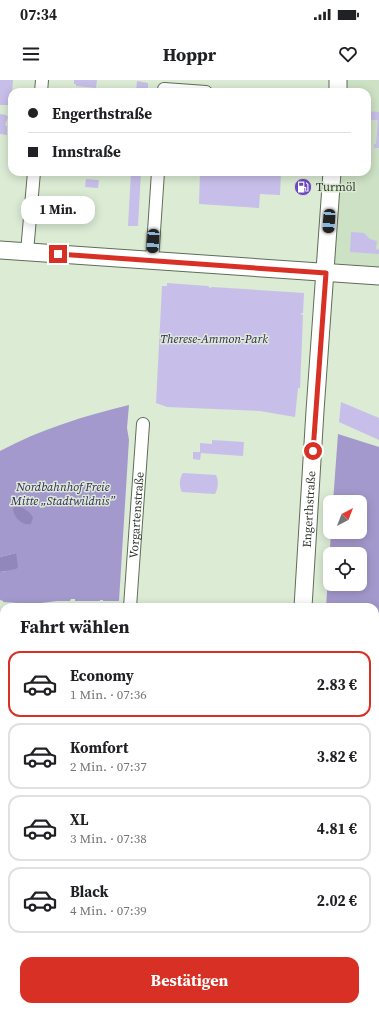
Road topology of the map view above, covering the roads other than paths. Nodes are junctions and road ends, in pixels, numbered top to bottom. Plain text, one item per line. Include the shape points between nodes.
1 (34, 176) edge
2 (158, 176) edge
3 (332, 176) edge
4 (0, 250) edge
5 (26, 252) junction
6 (152, 261) junction
7 (326, 273) junction
8 (379, 276) edge
9 (142, 424) dead end
10 (130, 603) edge
11 (303, 603) edge

1 - 5 street
2 - 6 street
3 - 7 street, Engerthstraße
4 - 5 street
5 - 6 street
6 - 7 street
7 - 8 street
7 - 11 street, Engerthstraße
9 - 10 street, Vorgartenstraße

